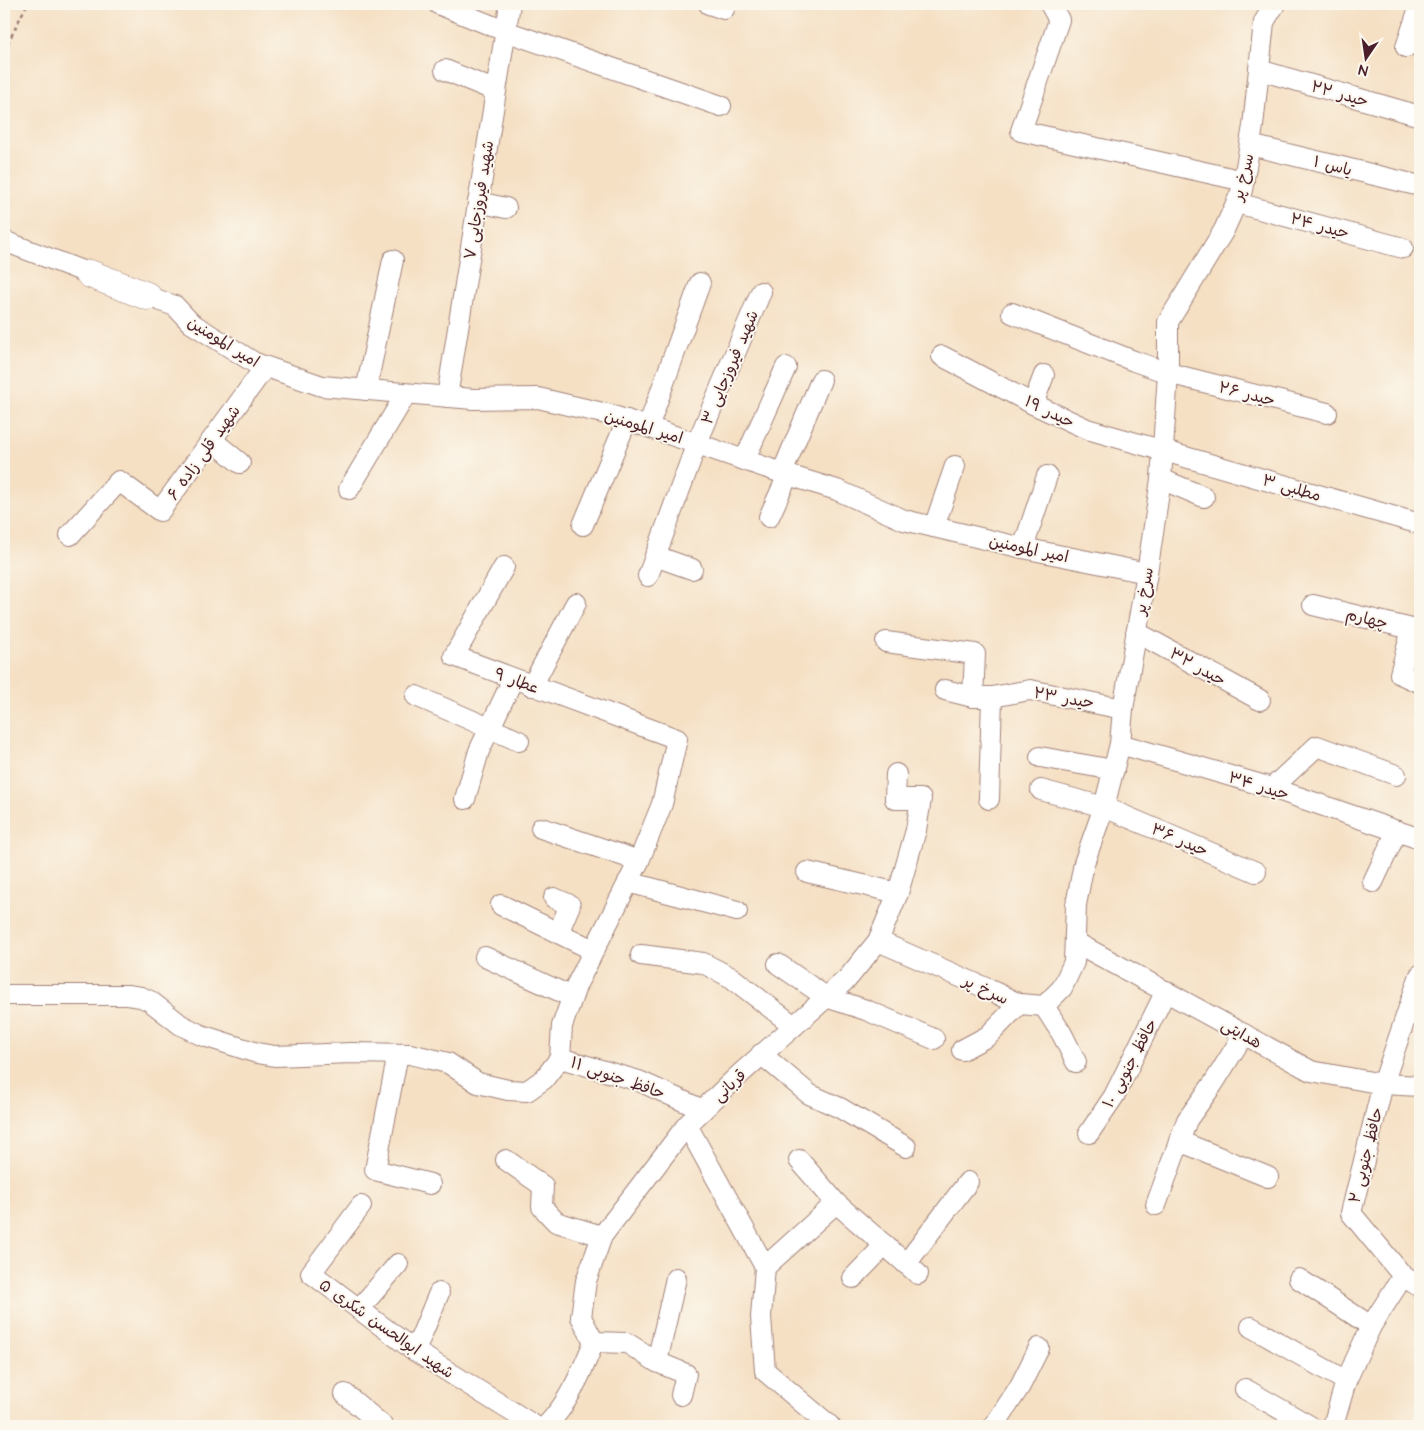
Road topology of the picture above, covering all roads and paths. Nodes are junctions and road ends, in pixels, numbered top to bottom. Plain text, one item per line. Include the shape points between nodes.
1 (27, 4) edge
2 (438, 4) edge
3 (510, 4) edge
4 (1050, 4) edge
5 (1275, 4) edge
6 (1420, 5) edge
7 (505, 31) junction
8 (1406, 48) dead end
9 (4, 51) edge
10 (445, 70) dead end
11 (1259, 70) junction
12 (496, 91) junction
13 (721, 106) dead end
14 (1420, 116) edge
15 (1250, 145) junction
16 (1244, 181) junction
17 (1416, 185) dead end
18 (478, 202) junction
19 (1236, 203) junction
20 (506, 208) dead end
21 (4, 241) edge
22 (1403, 248) dead end
23 (393, 260) dead end
24 (90, 274) joint
25 (700, 283) dead end
26 (761, 292) dead end
27 (147, 296) joint
28 (1012, 313) dead end
29 (942, 356) dead end
30 (266, 367) junction
31 (786, 367) dead end
32 (1168, 373) junction
33 (1044, 375) dead end
34 (821, 380) dead end
35 (366, 390) junction
36 (406, 394) junction
37 (447, 397) junction
38 (1033, 404) junction
39 (1327, 414) dead end
40 (627, 420) junction
41 (648, 427) junction
42 (212, 440) junction
43 (697, 443) junction
44 (1164, 450) junction
45 (745, 459) junction
46 (240, 463) dead end
47 (955, 466) dead end
48 (785, 474) junction
49 (1047, 476) dead end
50 (1161, 479) junction
51 (349, 489) dead end
52 (1204, 497) dead end
53 (769, 517) dead end
54 (1420, 524) edge
55 (583, 525) dead end
56 (934, 527) junction
57 (70, 535) dead end
58 (1023, 548) junction
59 (655, 556) junction
60 (504, 567) dead end
61 (692, 569) dead end
62 (1147, 573) junction
63 (648, 576) dead end
64 (576, 603) dead end
65 (1313, 605) dead end
66 (1416, 630) edge
67 (1136, 632) junction
68 (886, 642) dead end
69 (514, 679) junction
70 (1420, 683) edge
71 (532, 686) junction
72 (945, 690) dead end
73 (416, 696) dead end
74 (983, 697) junction
75 (1260, 700) dead end
76 (1123, 709) junction
77 (490, 727) junction
78 (519, 741) dead end
79 (1120, 744) junction
80 (1040, 757) dead end
81 (1114, 770) junction
82 (896, 774) dead end
83 (1396, 774) dead end
84 (1272, 788) junction
85 (1041, 790) dead end
86 (465, 799) dead end
87 (989, 799) dead end
88 (1104, 807) junction
89 (541, 828) dead end
90 (1412, 832) edge
91 (639, 862) junction
92 (807, 872) dead end
93 (1256, 872) dead end
94 (628, 882) junction
95 (1374, 882) dead end
96 (898, 893) junction
97 (554, 898) dead end
98 (500, 905) dead end
99 (737, 911) dead end
100 (558, 933) junction
101 (878, 941) junction
102 (1075, 942) junction
103 (593, 950) junction
104 (640, 955) dead end
105 (485, 957) dead end
106 (778, 964) dead end
107 (1420, 975) edge
108 (1166, 991) junction
109 (4, 994) edge
110 (572, 997) junction
111 (826, 997) junction
112 (1019, 1004) junction
113 (1044, 1006) junction
114 (794, 1026) junction
115 (1244, 1034) junction
116 (934, 1039) dead end
117 (962, 1050) dead end
118 (398, 1054) junction
119 (762, 1054) junction
120 (560, 1058) junction
121 (1076, 1062) dead end
122 (1383, 1084) junction
123 (1420, 1086) edge
124 (703, 1110) junction
125 (687, 1125) junction
126 (1089, 1133) dead end
127 (1179, 1141) junction
128 (906, 1147) dead end
129 (506, 1160) dead end
130 (800, 1160) dead end
131 (1268, 1178) dead end
132 (968, 1182) dead end
133 (430, 1184) dead end
134 (836, 1203) junction
135 (1156, 1205) dead end
136 (361, 1206) dead end
137 (602, 1236) junction
138 (885, 1245) junction
139 (398, 1264) dead end
140 (766, 1266) junction
141 (1403, 1276) junction
142 (676, 1278) dead end
143 (854, 1278) dead end
144 (1299, 1279) dead end
145 (1420, 1287) edge
146 (440, 1293) dead end
147 (359, 1309) junction
148 (1371, 1326) junction
149 (1251, 1327) dead end
150 (594, 1342) junction
151 (1038, 1348) dead end
152 (415, 1351) junction
153 (657, 1362) junction
154 (1346, 1381) junction
155 (1245, 1389) dead end
156 (345, 1394) dead end
157 (681, 1395) dead end
158 (382, 1426) edge
159 (545, 1426) edge
160 (830, 1426) edge
161 (994, 1426) edge
162 (1310, 1426) edge
163 (1333, 1426) edge

1 - 9 path
2 - 7 street
3 - 7 street, شهید فیروزجایی ۷
4 - 16 street via 1059,20 1021,131
5 - 11 street, سرخ پر via 1264,22
6 - 8 street
7 - 12 street, شهید فیروزجایی ۷
7 - 13 street
10 - 12 street
11 - 14 street, حیدر ۲۲
11 - 15 street, سرخ پر
12 - 18 street, شهید فیروزجایی ۷
15 - 16 street, سرخ پر
15 - 17 street, یاس ۱
16 - 19 street, سرخ پر
18 - 20 street
18 - 37 street, شهید فیروزجایی ۷
19 - 22 street, حیدر ۲۴
19 - 32 street, سرخ پر via 1224,230 1168,322
21 - 24 street
23 - 35 street
24 - 27 highway
25 - 41 street
26 - 43 street, شهید فیروزجایی ۳
27 - 30 street, امیر المومنین via 175,306 191,322
28 - 32 street, حیدر ۲۶
29 - 38 street, حیدر ۱۹
30 - 35 street, امیر المومنین via 322,386
30 - 42 street, شهید قلی زاده ۶
31 - 45 street
32 - 39 street, حیدر ۲۶
32 - 44 street, سرخ پر
33 - 38 street
34 - 48 street
35 - 36 street, امیر المومنین
36 - 37 street, امیر المومنین
36 - 51 street
37 - 40 street, امیر المومنین via 538,398
38 - 44 street, حیدر ۱۹ via 1087,429
40 - 41 street, امیر المومنین
40 - 55 street
41 - 43 street, امیر المومنین
42 - 46 street
42 - 57 street, شهید قلی زاده ۶ via 160,511 120,481
43 - 45 street, امیر المومنین
43 - 59 street, شهید فیروزجایی ۳
44 - 50 street, سرخ پر
44 - 54 street, مطلبی ۳
45 - 48 street, امیر المومنین
47 - 56 street
48 - 53 street
48 - 56 street, امیر المومنین via 837,490 904,520
49 - 58 street
50 - 52 street
50 - 62 street, سرخ پر
56 - 58 street, امیر المومنین
58 - 62 street, امیر المومنین
59 - 61 street
59 - 63 street, شهید فیروزجایی ۳
60 - 69 street, عطار ۹ via 454,656
62 - 67 street, سرخ پر
64 - 71 street
65 - 66 street, چهارم
66 - 70 street via 1400,674
67 - 75 street, حیدر ۳۲
67 - 76 street, سرخ پر
68 - 74 street via 975,654
69 - 71 street, عطار ۹
69 - 77 street
71 - 91 street, عطار ۹ via 677,739 662,804
72 - 74 street, حیدر ۲۳
73 - 77 street
74 - 76 street, حیدر ۲۳ via 1030,690
74 - 87 street
76 - 79 street, سرخ پر
77 - 78 street
77 - 86 street via 479,751
79 - 81 street, سرخ پر
79 - 84 street, حیدر ۳۴
80 - 81 street
81 - 88 street, سرخ پر
82 - 96 street, قربانی via 895,800 921,799 916,830
83 - 84 street via 1317,746
84 - 90 street, حیدر ۳۴
85 - 88 street, حیدر ۳۶
88 - 93 street, حیدر ۳۶
88 - 102 street, سرخ پر via 1084,863 1076,905
89 - 91 street
90 - 95 street
91 - 94 street
92 - 96 street
94 - 99 street
94 - 103 street
96 - 101 street, قربانی
97 - 100 street via 570,905
98 - 100 street
100 - 103 street
101 - 111 street, قربانی via 848,978
101 - 112 street, سرخ پر
102 - 108 street, هدایتی
102 - 113 street, سرخ پر via 1074,962 1062,988
103 - 110 street
104 - 114 street via 703,963 732,978
105 - 110 street
106 - 111 street
107 - 122 street
108 - 115 street, هدایتی
108 - 126 street, حافظ جنوبی ۱۰ via 1114,1096
109 - 118 street via 141,997 201,1035 275,1056
110 - 120 street via 562,1026
111 - 114 street, قربانی
111 - 116 street
112 - 113 street, سرخ پر
112 - 117 street via 988,1036
113 - 121 street
114 - 119 street, قربانی
115 - 122 street, هدایتی via 1311,1071
115 - 127 street via 1187,1120
118 - 120 street via 448,1064 478,1083 527,1091 544,1079
118 - 133 street via 375,1170
119 - 124 street, قربانی
119 - 128 street via 809,1094 840,1108
120 - 124 street, حافظ جنوبی ۱۱ via 639,1081
122 - 123 street, هدایتی
122 - 141 street, حافظ جنوبی ۲ via 1351,1213
124 - 125 street, قربانی
125 - 137 street, قربانی
125 - 140 street
127 - 131 street
127 - 135 street
129 - 137 street via 543,1186 542,1207 556,1222
130 - 134 street
132 - 138 street via 912,1269
134 - 138 street
134 - 140 street
136 - 147 street, شهید ابوالحسن شکری ۵ via 311,1273
137 - 150 street, قربانی via 586,1281 581,1317
138 - 143 street
139 - 147 street
140 - 160 street via 761,1318 765,1371
141 - 145 street, حافظ جنوبی ۲
141 - 148 street
142 - 153 street
144 - 148 street
146 - 152 street
147 - 152 street, شهید ابوالحسن شکری ۵
148 - 154 street
149 - 154 street
150 - 153 street via 627,1343
150 - 159 street via 580,1375
151 - 161 street via 1020,1386
152 - 159 street, شهید ابوالحسن شکری ۵
153 - 157 street via 686,1374
154 - 163 street
155 - 162 street
156 - 158 street

